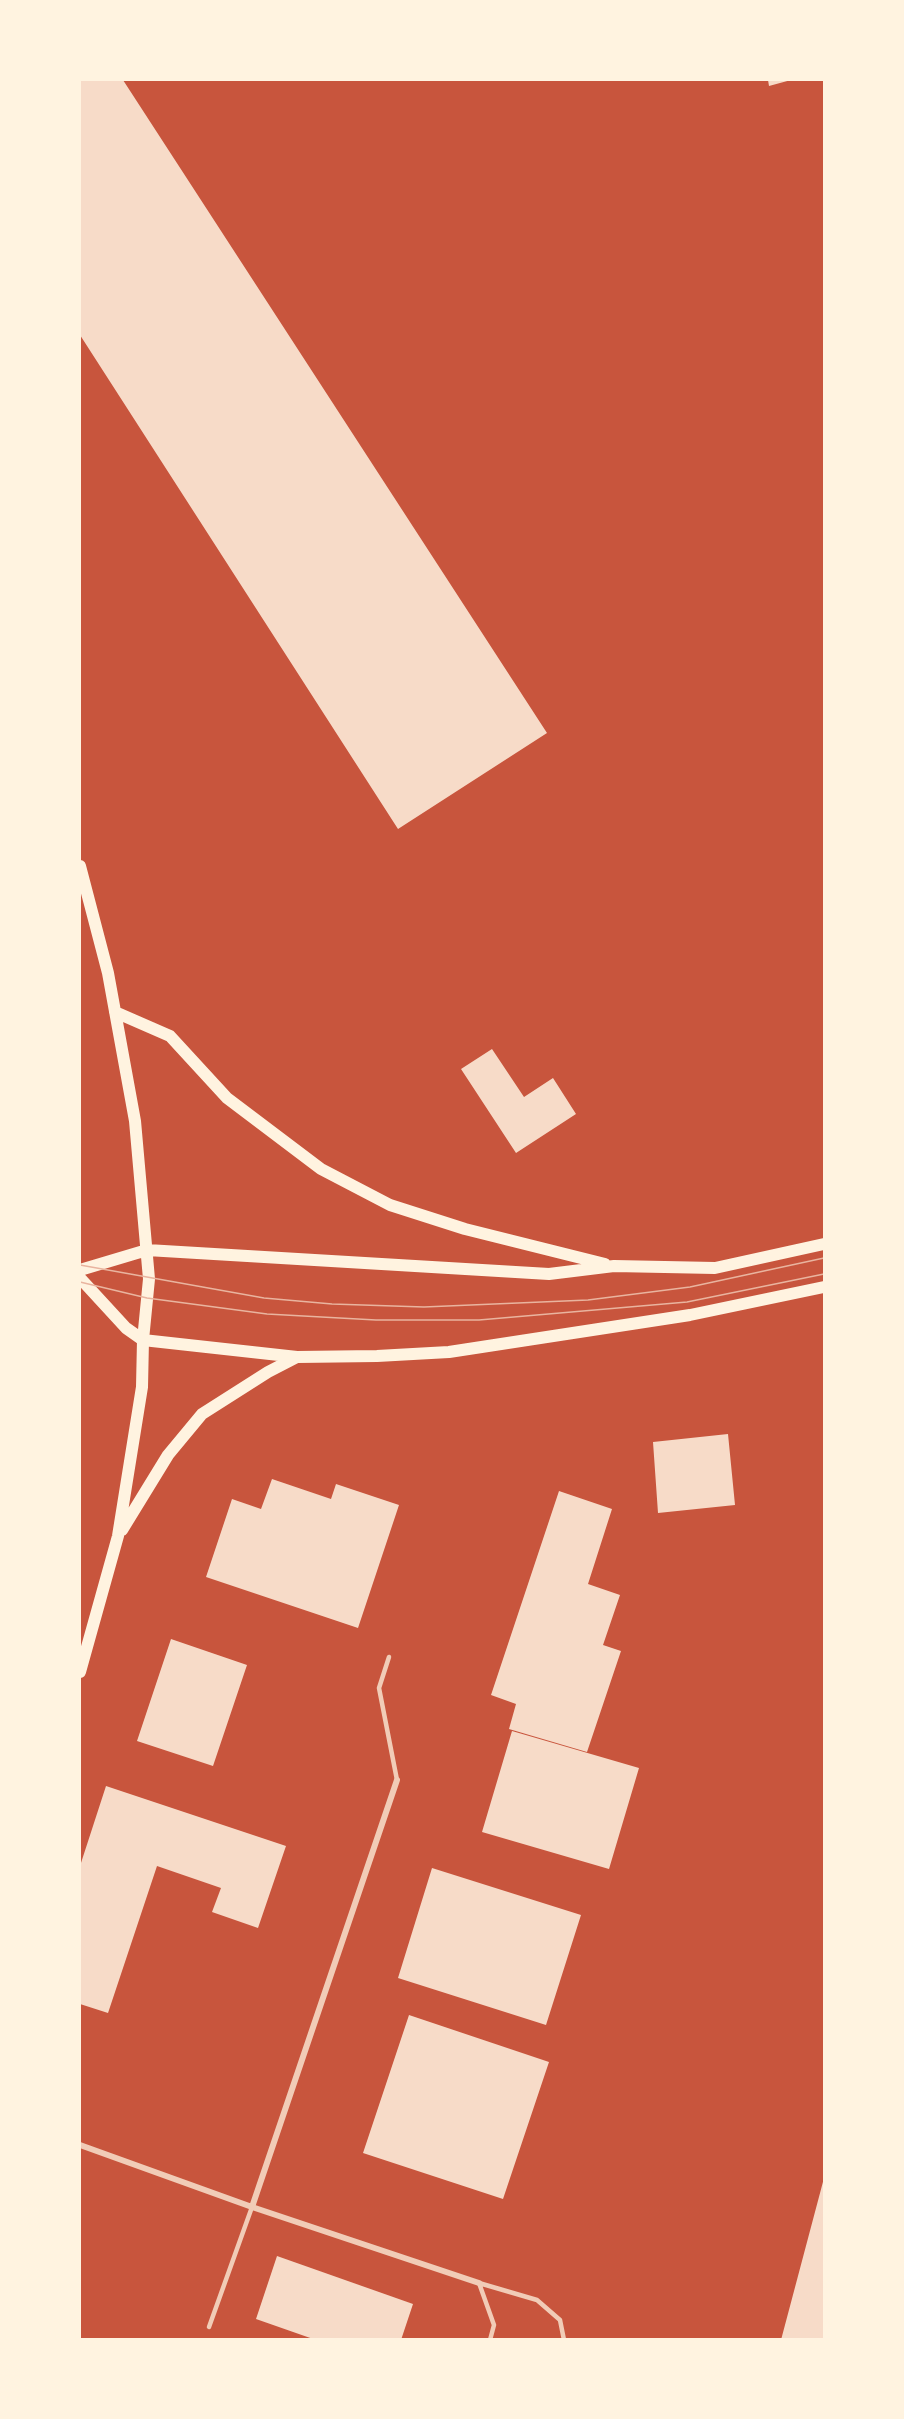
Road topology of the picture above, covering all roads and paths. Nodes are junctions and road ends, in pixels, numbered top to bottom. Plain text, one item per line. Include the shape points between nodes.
1 (80, 866) edge
2 (115, 1012) junction
3 (825, 1244) edge
4 (147, 1250) junction
5 (614, 1266) junction
6 (80, 1270) edge
7 (80, 1278) edge
8 (825, 1287) edge
9 (143, 1340) junction
10 (297, 1357) junction
11 (118, 1536) junction
12 (389, 1657) dead end
13 (80, 1672) edge
14 (397, 1780) joint
15 (80, 2145) edge
16 (252, 2207) junction
17 (479, 2283) junction
18 (208, 2327) dead end
19 (490, 2340) edge
20 (564, 2340) edge

1 - 2 main road
2 - 4 main road via 135,1121
2 - 5 main road via 170,1036 227,1098 321,1169 390,1205 465,1229
3 - 5 main road via 715,1268
4 - 5 main road via 549,1274
4 - 6 main road
4 - 9 main road via 149,1279
7 - 9 main road via 126,1328
8 - 10 main road via 690,1315 449,1352
9 - 10 main road
9 - 11 main road via 142,1386
10 - 11 main road via 202,1414 168,1455
11 - 13 main road
12 - 14 lane via 379,1688
14 - 16 street
15 - 16 street
16 - 17 street
16 - 18 lane
17 - 19 lane via 494,2325
17 - 20 lane via 537,2300 560,2320

